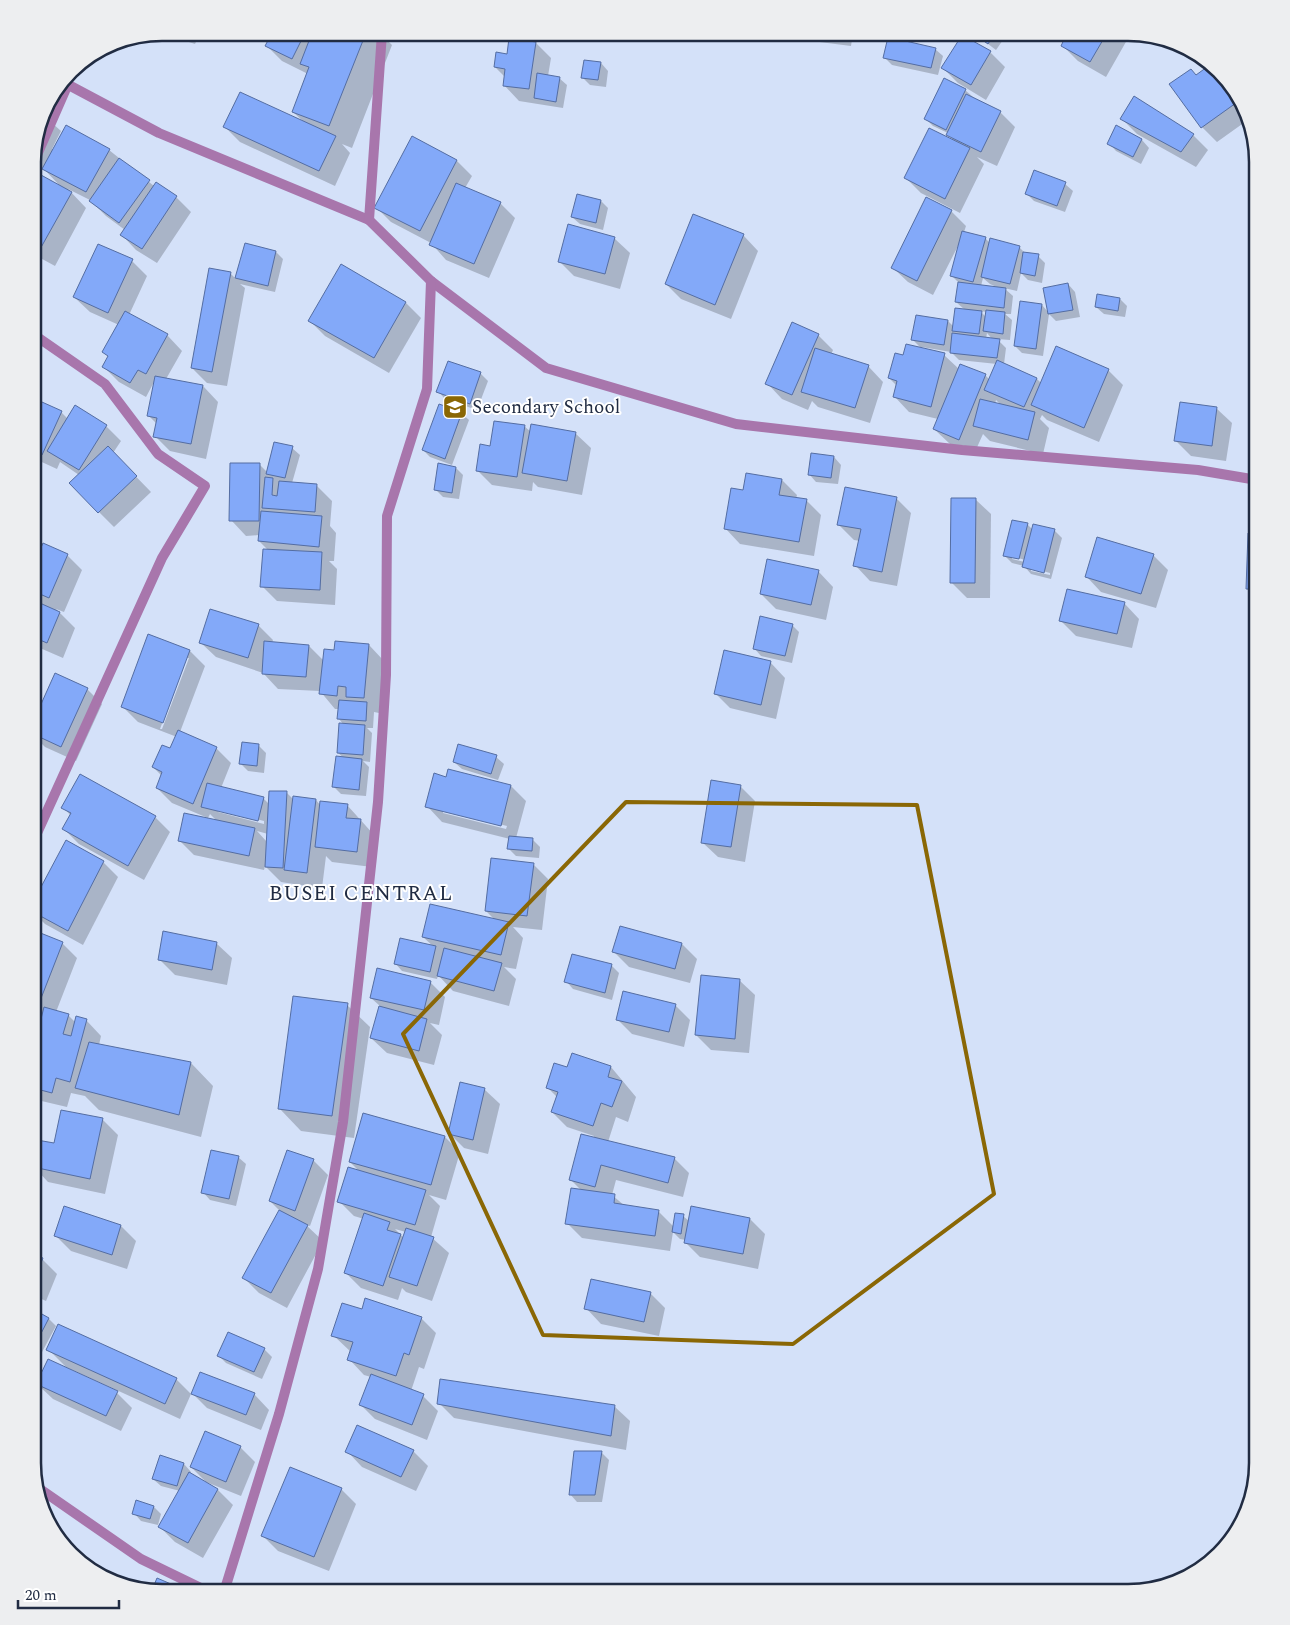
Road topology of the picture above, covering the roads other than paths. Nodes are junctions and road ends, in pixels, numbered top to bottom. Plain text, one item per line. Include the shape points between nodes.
1 (381, 41) edge
2 (69, 85) edge
3 (59, 100) edge
4 (44, 138) edge
5 (368, 220) junction
6 (431, 281) junction
7 (42, 340) edge
8 (1249, 478) edge
9 (41, 823) edge
10 (45, 1492) edge
11 (193, 1584) edge
12 (227, 1584) edge

1 - 5 street
2 - 5 street via 159,133
3 - 4 street
5 - 6 street
6 - 8 street via 546,368 736,424 962,450 1198,470
6 - 12 street via 427,388 387,516 386,675 378,802 343,1122 318,1269 280,1414
7 - 9 street via 105,384 158,454 205,486 162,558
10 - 11 street via 141,1559

